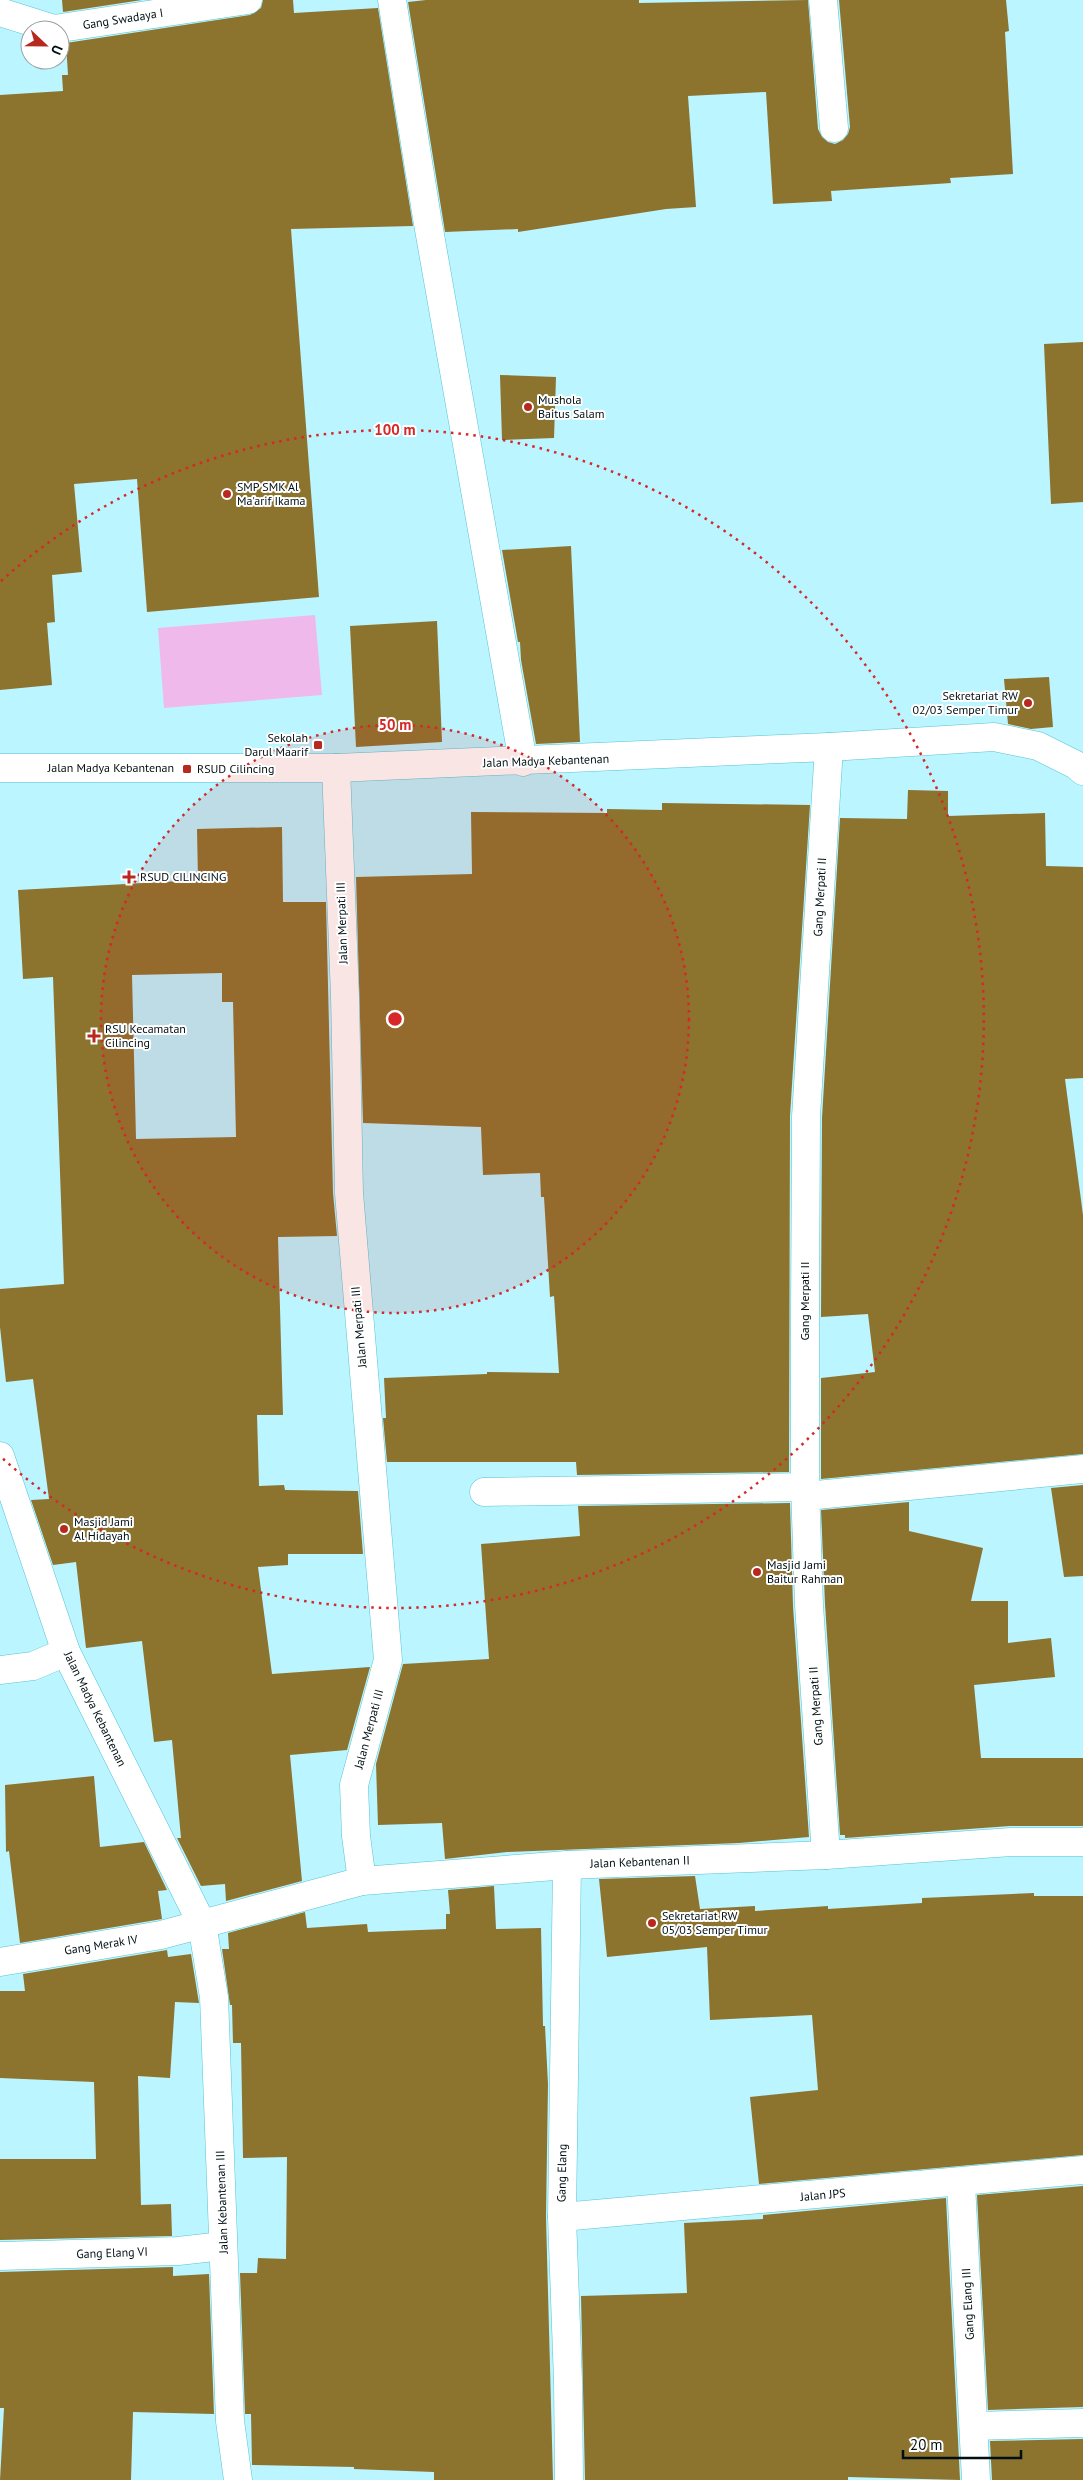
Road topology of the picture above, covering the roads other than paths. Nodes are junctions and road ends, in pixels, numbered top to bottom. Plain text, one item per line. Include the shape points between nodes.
1 (248, 0) edge
2 (392, 0) edge
3 (823, 0) edge
4 (0, 12) edge
5 (834, 128) dead end
6 (829, 747) junction
7 (523, 762) junction
8 (0, 768) edge
9 (336, 768) junction
10 (1083, 771) edge
11 (0, 1456) edge
12 (1083, 1469) edge
13 (484, 1492) dead end
14 (805, 1492) junction
15 (66, 1652) junction
16 (0, 1670) edge
17 (1083, 1842) edge
18 (826, 1855) junction
19 (567, 1865) junction
20 (362, 1881) junction
21 (202, 1924) junction
22 (0, 1962) edge
23 (1083, 2170) edge
24 (962, 2183) junction
25 (562, 2218) junction
26 (223, 2246) junction
27 (0, 2256) edge
28 (1083, 2423) edge
29 (975, 2426) junction
30 (238, 2480) edge
31 (569, 2480) edge
32 (976, 2480) edge

1 - 4 street, Gang Swadaya I via 54,29
2 - 7 street
3 - 5 street
6 - 7 street, Jalan Madya Kebantenan
6 - 10 street, Jalan Madya Kebantenan via 994,737 1038,746
6 - 14 street, Gang Merpati II via 806,1117
7 - 9 street, Jalan Madya Kebantenan
8 - 9 street, Jalan Madya Kebantenan
9 - 20 street, Jalan Merpati III via 349,1193 388,1660 354,1785
11 - 15 street, Jalan Madya Kebantenan
12 - 14 street
13 - 14 street
14 - 18 street, Gang Merpati II
15 - 16 street via 33,1666
15 - 21 street, Jalan Madya Kebantenan
17 - 18 street, Jalan Kebantenan II via 1011,1842
18 - 19 street, Jalan Kebantenan II
19 - 20 street, Jalan Kebantenan II
19 - 25 street, Gang Elang
20 - 21 street, Jalan Kebantenan II
21 - 22 street, Gang Merak IV via 161,1935
21 - 26 street, Jalan Kebantenan III via 214,1997
23 - 24 street, Jalan JPS
24 - 25 street, Jalan JPS
24 - 29 street, Gang Elang III
25 - 31 street, Gang Elang
26 - 27 street, Gang Elang VI via 178,2251
26 - 30 street, Jalan Kebantenan III via 230,2421
28 - 29 street
29 - 32 street, Gang Elang III

